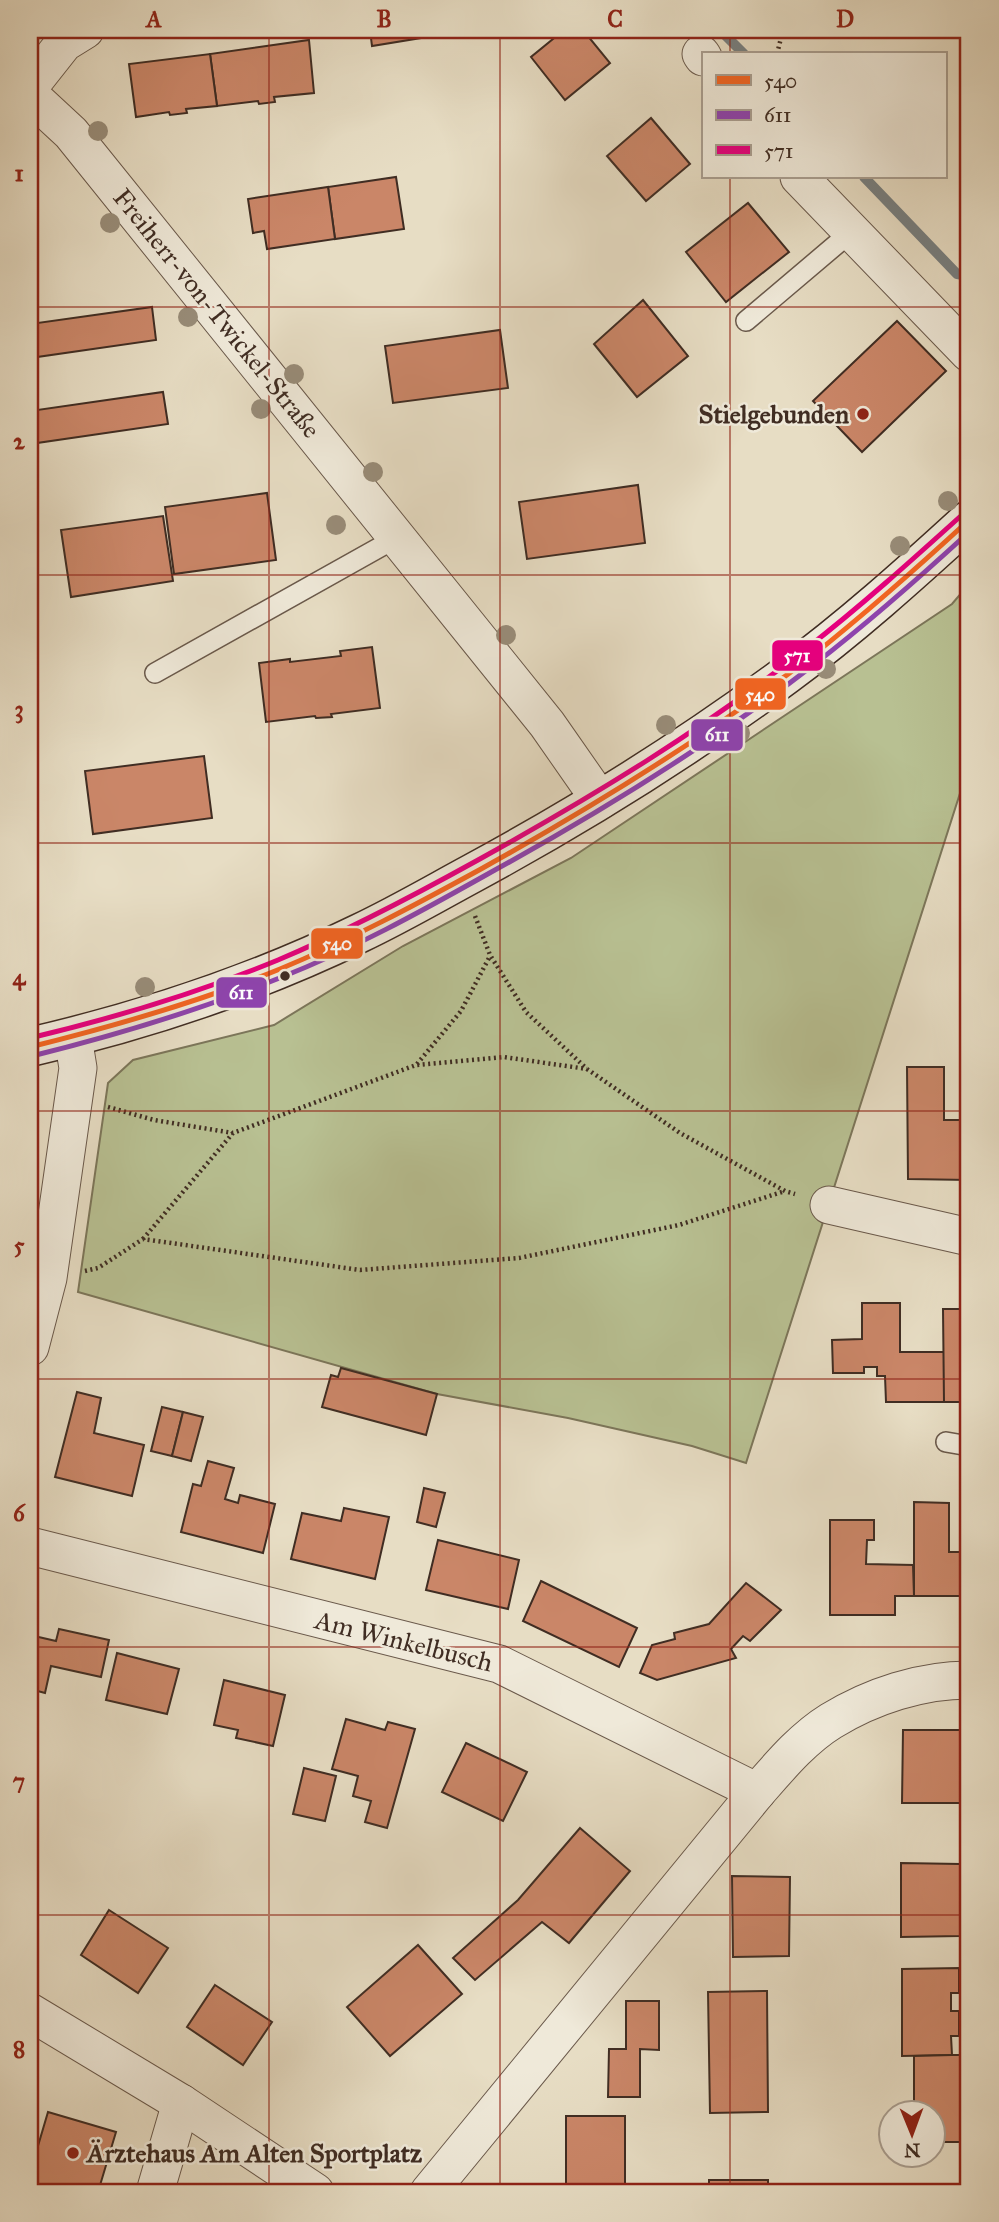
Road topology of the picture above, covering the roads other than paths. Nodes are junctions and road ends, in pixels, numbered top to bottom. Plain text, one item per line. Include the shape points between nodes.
1 (85, 30) edge
2 (30, 86) edge
3 (30, 95) edge
4 (800, 178) edge
5 (852, 232) junction
6 (746, 321) dead end
7 (969, 352) edge
8 (969, 520) edge
9 (398, 537) junction
10 (155, 673) dead end
11 (600, 800) junction
12 (73, 1037) junction
13 (30, 1047) edge
14 (829, 1205) road end
15 (969, 1237) edge
16 (30, 1347) edge
17 (946, 1442) dead end
18 (969, 1446) edge
19 (30, 1546) edge
20 (969, 1680) edge
21 (757, 1792) junction
22 (30, 2014) edge
23 (181, 2102) junction
24 (155, 2192) edge
25 (315, 2192) edge
26 (429, 2192) edge

1 - 2 street via 64,43
3 - 9 street, Freiherr-von-Twickel-Straße via 71,133
4 - 5 street
5 - 6 lane
5 - 7 street
8 - 11 street via 893,589 787,674 684,748
9 - 10 lane
9 - 11 street, Freiherr-von-Twickel-Straße via 547,724
11 - 12 street via 335,944 211,995
12 - 13 street
12 - 16 street via 78,1068 74,1097 48,1278
14 - 15 street
17 - 18 lane
19 - 21 street, Am Winkelbusch via 499,1664
20 - 21 street via 913,1686 829,1722
21 - 26 street
22 - 23 street
23 - 24 street
23 - 25 street

